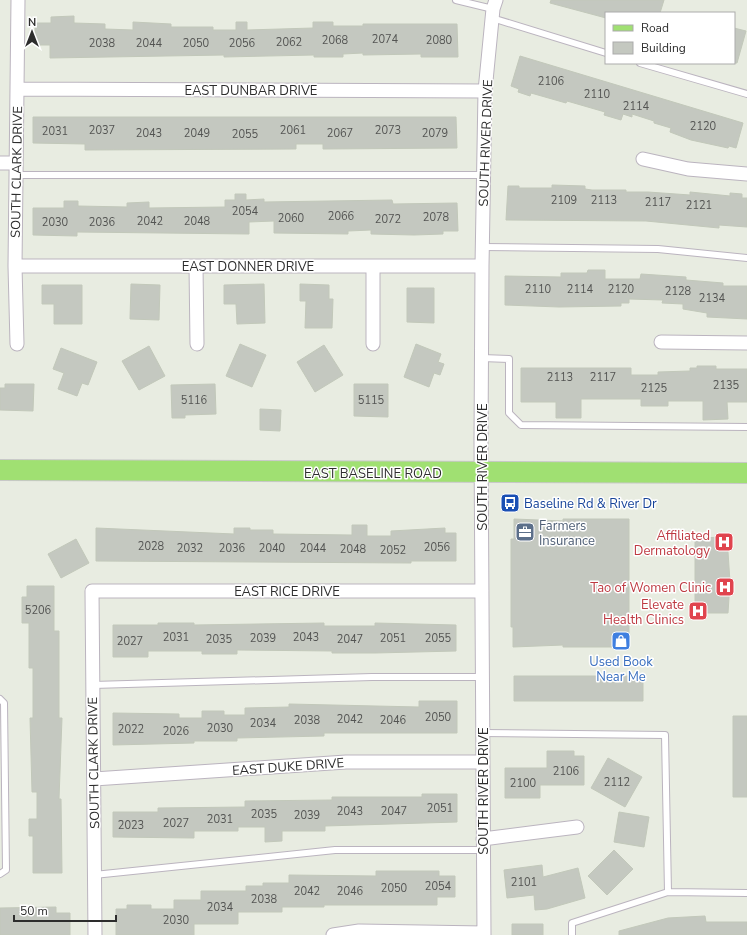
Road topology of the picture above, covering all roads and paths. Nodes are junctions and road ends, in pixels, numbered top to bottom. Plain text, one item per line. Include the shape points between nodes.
1 (18, 0) edge
2 (456, 0) edge
3 (494, 9) edge
4 (605, 53) edge
5 (643, 64) edge
6 (17, 88) junction
7 (485, 90) junction
8 (747, 94) edge
9 (643, 159) dead end
10 (0, 163) edge
11 (16, 169) junction
12 (747, 174) edge
13 (483, 176) junction
14 (482, 247) junction
15 (747, 258) edge
16 (15, 266) junction
17 (196, 266) junction
18 (373, 266) junction
19 (482, 266) junction
20 (661, 342) dead end
21 (747, 343) edge
22 (17, 344) dead end
23 (197, 344) dead end
24 (373, 344) dead end
25 (482, 358) junction
26 (747, 427) edge
27 (0, 470) edge
28 (482, 473) junction
29 (747, 473) edge
30 (92, 591) joint
31 (482, 591) junction
32 (482, 677) junction
33 (93, 685) junction
34 (0, 699) edge
35 (482, 733) junction
36 (482, 762) junction
37 (94, 779) junction
38 (577, 827) dead end
39 (482, 845) junction
40 (0, 874) edge
41 (94, 875) junction
42 (668, 892) junction
43 (747, 893) edge
44 (484, 934) edge
45 (95, 935) edge
46 (333, 935) edge
47 (572, 935) edge

1 - 6 street, SOUTH CLARK DRIVE
2 - 3 lane
3 - 4 lane
3 - 7 street, SOUTH RIVER DRIVE
5 - 8 lane
6 - 7 street, EAST DUNBAR DRIVE
6 - 11 street, SOUTH CLARK DRIVE
7 - 13 street, SOUTH RIVER DRIVE
9 - 12 street via 688,169
10 - 11 street
11 - 13 lane
11 - 16 street, SOUTH CLARK DRIVE
13 - 14 street, SOUTH RIVER DRIVE
14 - 15 lane via 658,249
14 - 19 street, SOUTH RIVER DRIVE
16 - 17 street, EAST DONNER DRIVE
16 - 22 street, SOUTH CLARK DRIVE
17 - 18 street, EAST DONNER DRIVE
17 - 23 street
18 - 19 street, EAST DONNER DRIVE
18 - 24 street
19 - 25 street, SOUTH RIVER DRIVE
20 - 21 street
25 - 26 lane via 509,359 509,413 521,425
25 - 28 street, SOUTH RIVER DRIVE
27 - 28 main road, EAST BASELINE ROAD
28 - 29 main road, EAST BASELINE ROAD
28 - 31 street, SOUTH RIVER DRIVE
30 - 31 street, EAST RICE DRIVE
30 - 33 street, SOUTH CLARK DRIVE
31 - 32 street, SOUTH RIVER DRIVE
32 - 33 lane via 372,677
32 - 35 street, SOUTH RIVER DRIVE
33 - 37 street, SOUTH CLARK DRIVE
34 - 40 lane via 4,703 6,870
35 - 36 street, SOUTH RIVER DRIVE
35 - 42 lane via 665,735
36 - 37 street, EAST DUKE DRIVE via 346,762
36 - 39 street, SOUTH RIVER DRIVE
37 - 41 street, SOUTH CLARK DRIVE
38 - 39 street
39 - 41 lane via 335,850
39 - 44 street, SOUTH RIVER DRIVE
41 - 45 street, SOUTH CLARK DRIVE
42 - 43 lane
42 - 47 lane via 572,923
44 - 46 street via 359,931

